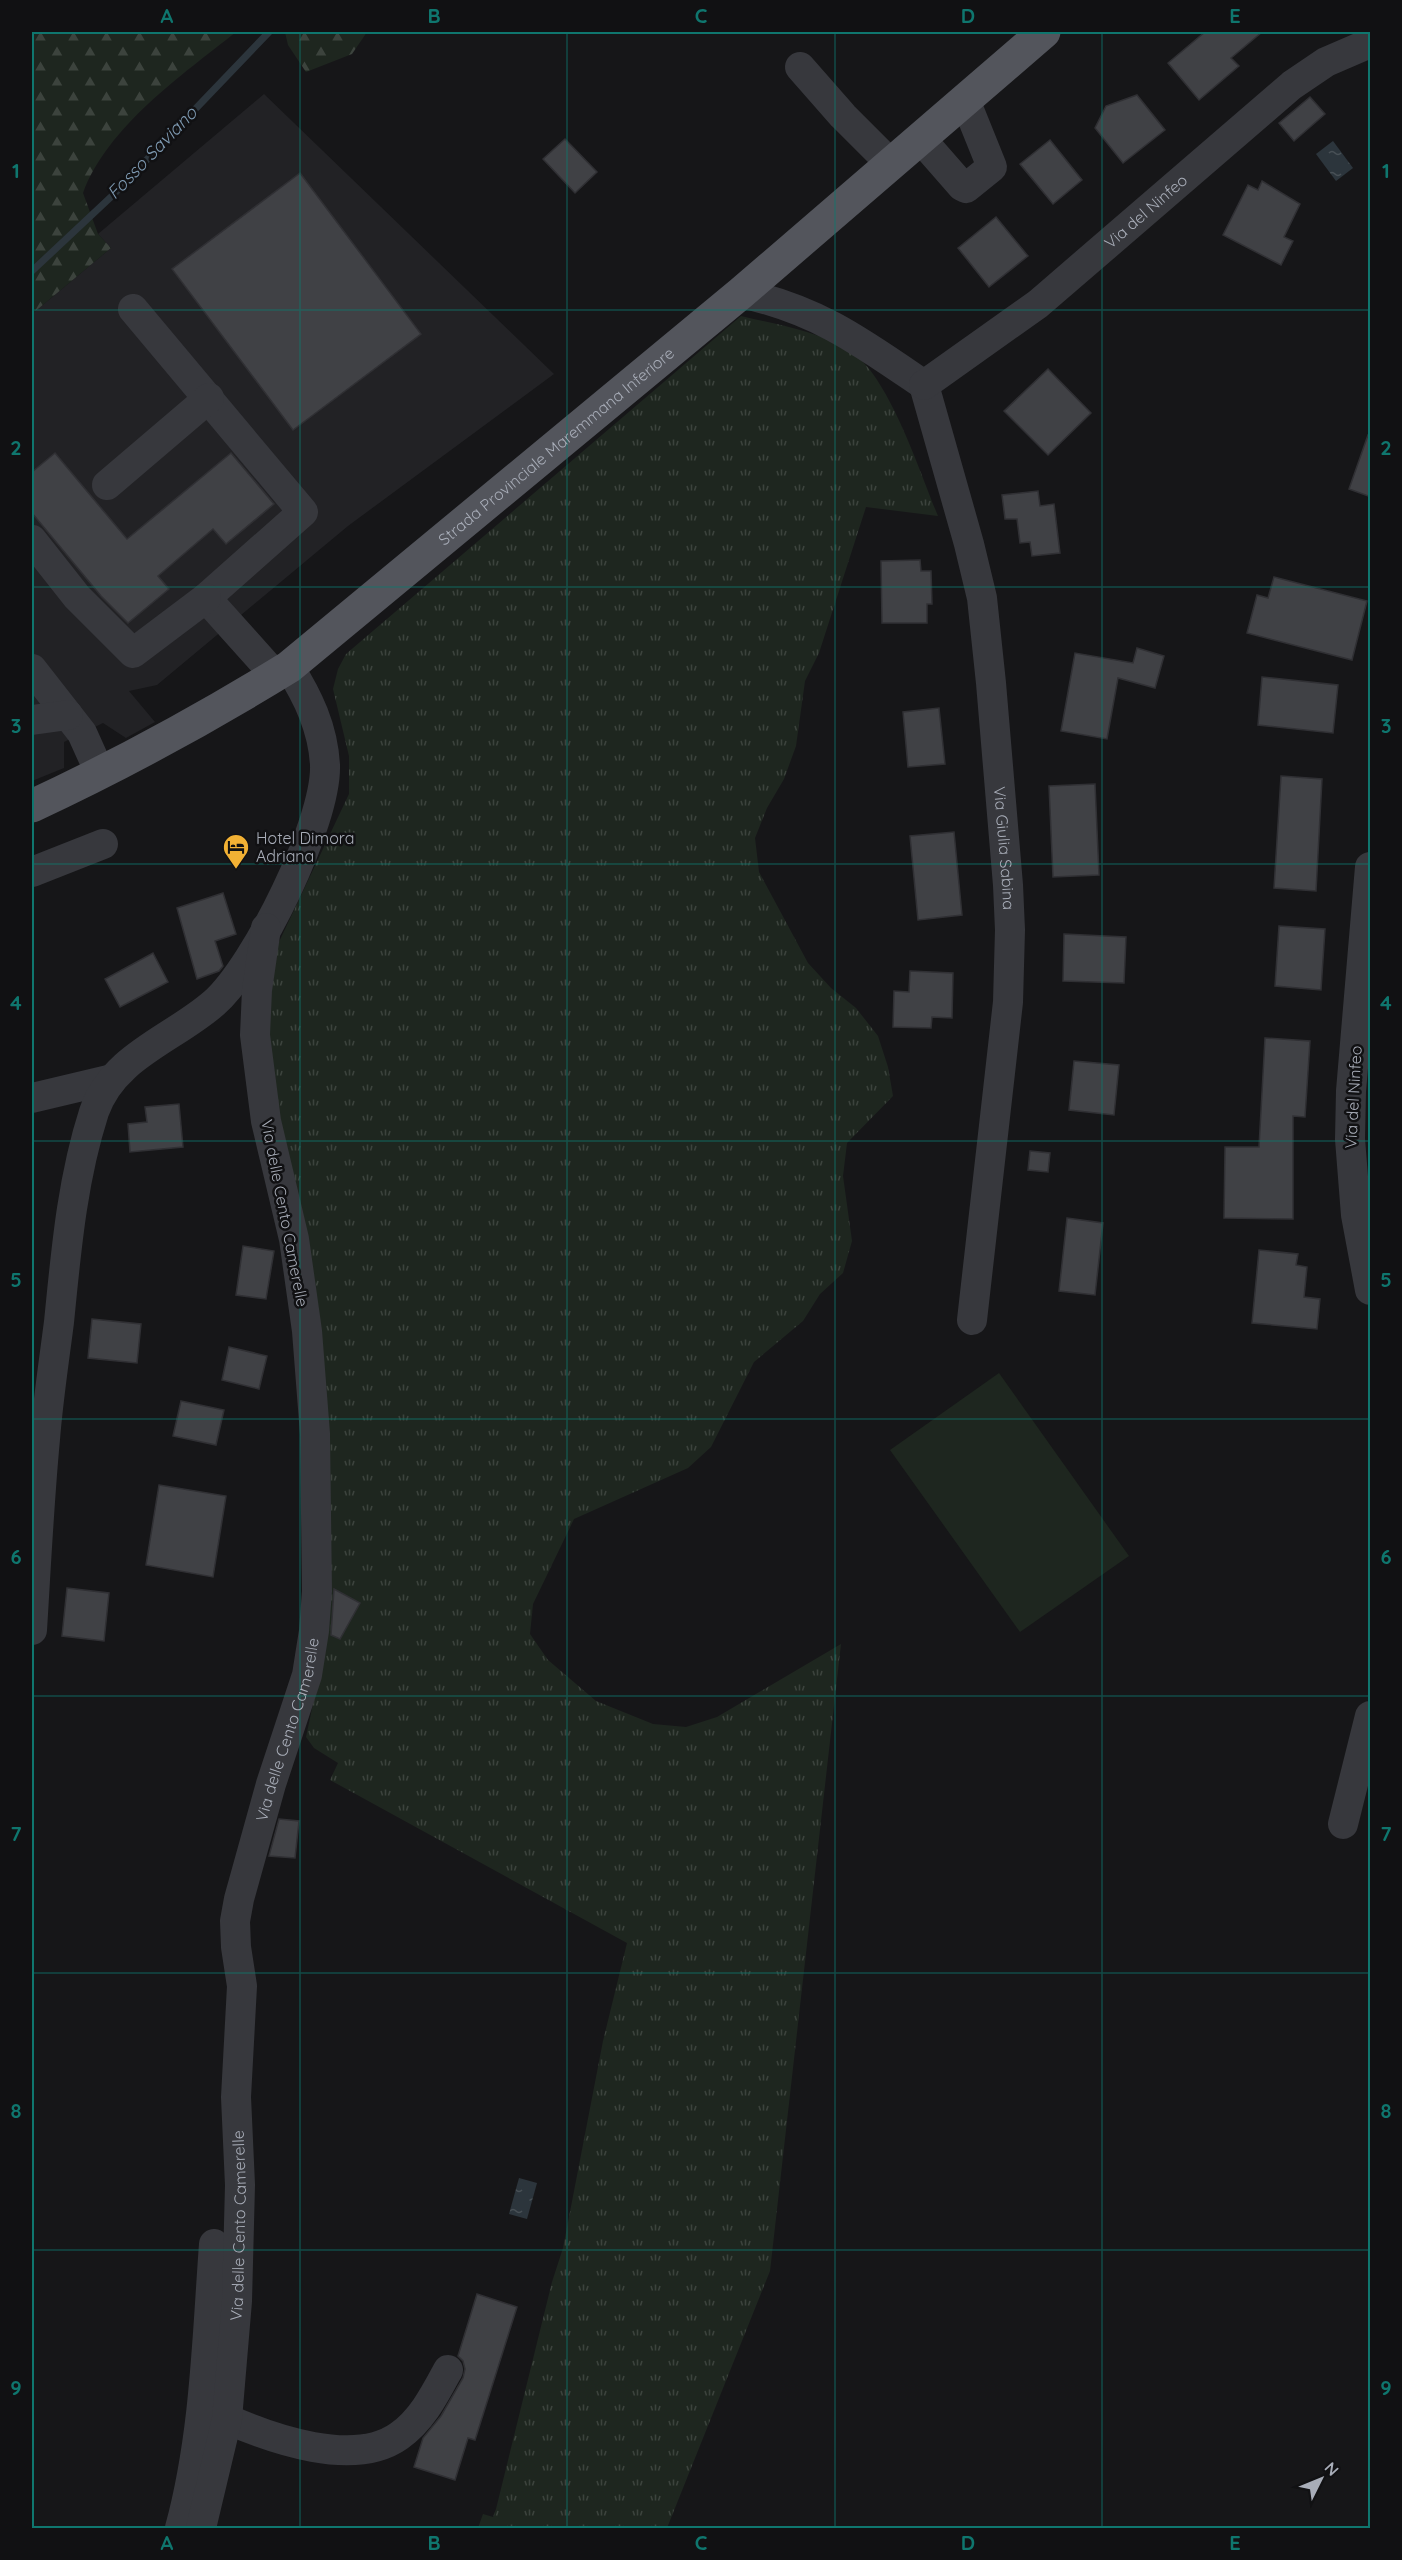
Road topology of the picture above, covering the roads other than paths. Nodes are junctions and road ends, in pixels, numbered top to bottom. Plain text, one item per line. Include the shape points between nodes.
1 (1044, 32) edge
2 (1371, 43) edge
3 (800, 67) dead end
4 (965, 100) junction
5 (920, 138) junction
6 (891, 164) junction
7 (741, 294) junction
8 (133, 309) dead end
9 (924, 385) junction
10 (209, 398) junction
11 (107, 485) dead end
12 (32, 540) edge
13 (206, 598) junction
14 (32, 669) edge
15 (282, 671) junction
16 (68, 715) junction
17 (32, 720) edge
18 (100, 773) junction
19 (32, 806) edge
20 (103, 844) dead end
21 (1371, 867) edge
22 (32, 872) edge
23 (266, 928) junction
24 (112, 1079) junction
25 (32, 1098) edge
26 (1371, 1290) edge
27 (972, 1320) dead end
28 (32, 1630) edge
29 (1371, 1716) edge
30 (1343, 1824) dead end
31 (214, 2244) dead end
32 (448, 2370) dead end
33 (227, 2419) junction
34 (180, 2529) edge
35 (201, 2529) edge

1 - 4 main road, Strada Provinciale Maremmana Inferiore
2 - 9 street, Via del Ninfeo via 1326,62 1292,85 1038,304
3 - 6 street
4 - 5 main road, Strada Provinciale Maremmana Inferiore
4 - 5 street via 992,167 966,188
5 - 6 main road, Strada Provinciale Maremmana Inferiore
6 - 7 main road, Strada Provinciale Maremmana Inferiore
7 - 9 street via 788,305 825,321
7 - 15 main road, Strada Provinciale Maremmana Inferiore
8 - 10 street
9 - 27 street, Via Giulia Sabina via 982,598 1008,885 1008,1002
10 - 11 street
10 - 13 street via 303,512
12 - 13 street via 77,597 133,654
13 - 15 street, Via delle Cento Camerelle
14 - 16 street
15 - 18 main road, Strada Provinciale Maremmana Inferiore
15 - 23 street, Via delle Cento Camerelle via 314,712 325,769 313,828
16 - 17 street
16 - 18 street via 82,733
18 - 19 main road, Strada Provinciale Maremmana Inferiore
20 - 22 street
21 - 26 street, Via del Ninfeo via 1350,1139 1356,1215
23 - 24 street, Via delle Cento Camerelle via 254,952 216,1001 137,1056
23 - 33 street, Via delle Cento Camerelle via 255,1035 266,1121 295,1248 304,1309 315,1434 317,1591 307,1675 271,1784 235,1922 242,1986 236,2097 239,2216 237,2301
24 - 25 street, Via delle Cento Camerelle
24 - 28 street, Via delle Cento Camerelle via 93,1117 70,1216 45,1436
29 - 30 street
31 - 34 street, Via delle Cento Camerelle via 201,2416
32 - 33 street via 424,2412 410,2427 389,2442 375,2446 328,2450 305,2447
33 - 35 street, Via delle Cento Camerelle

